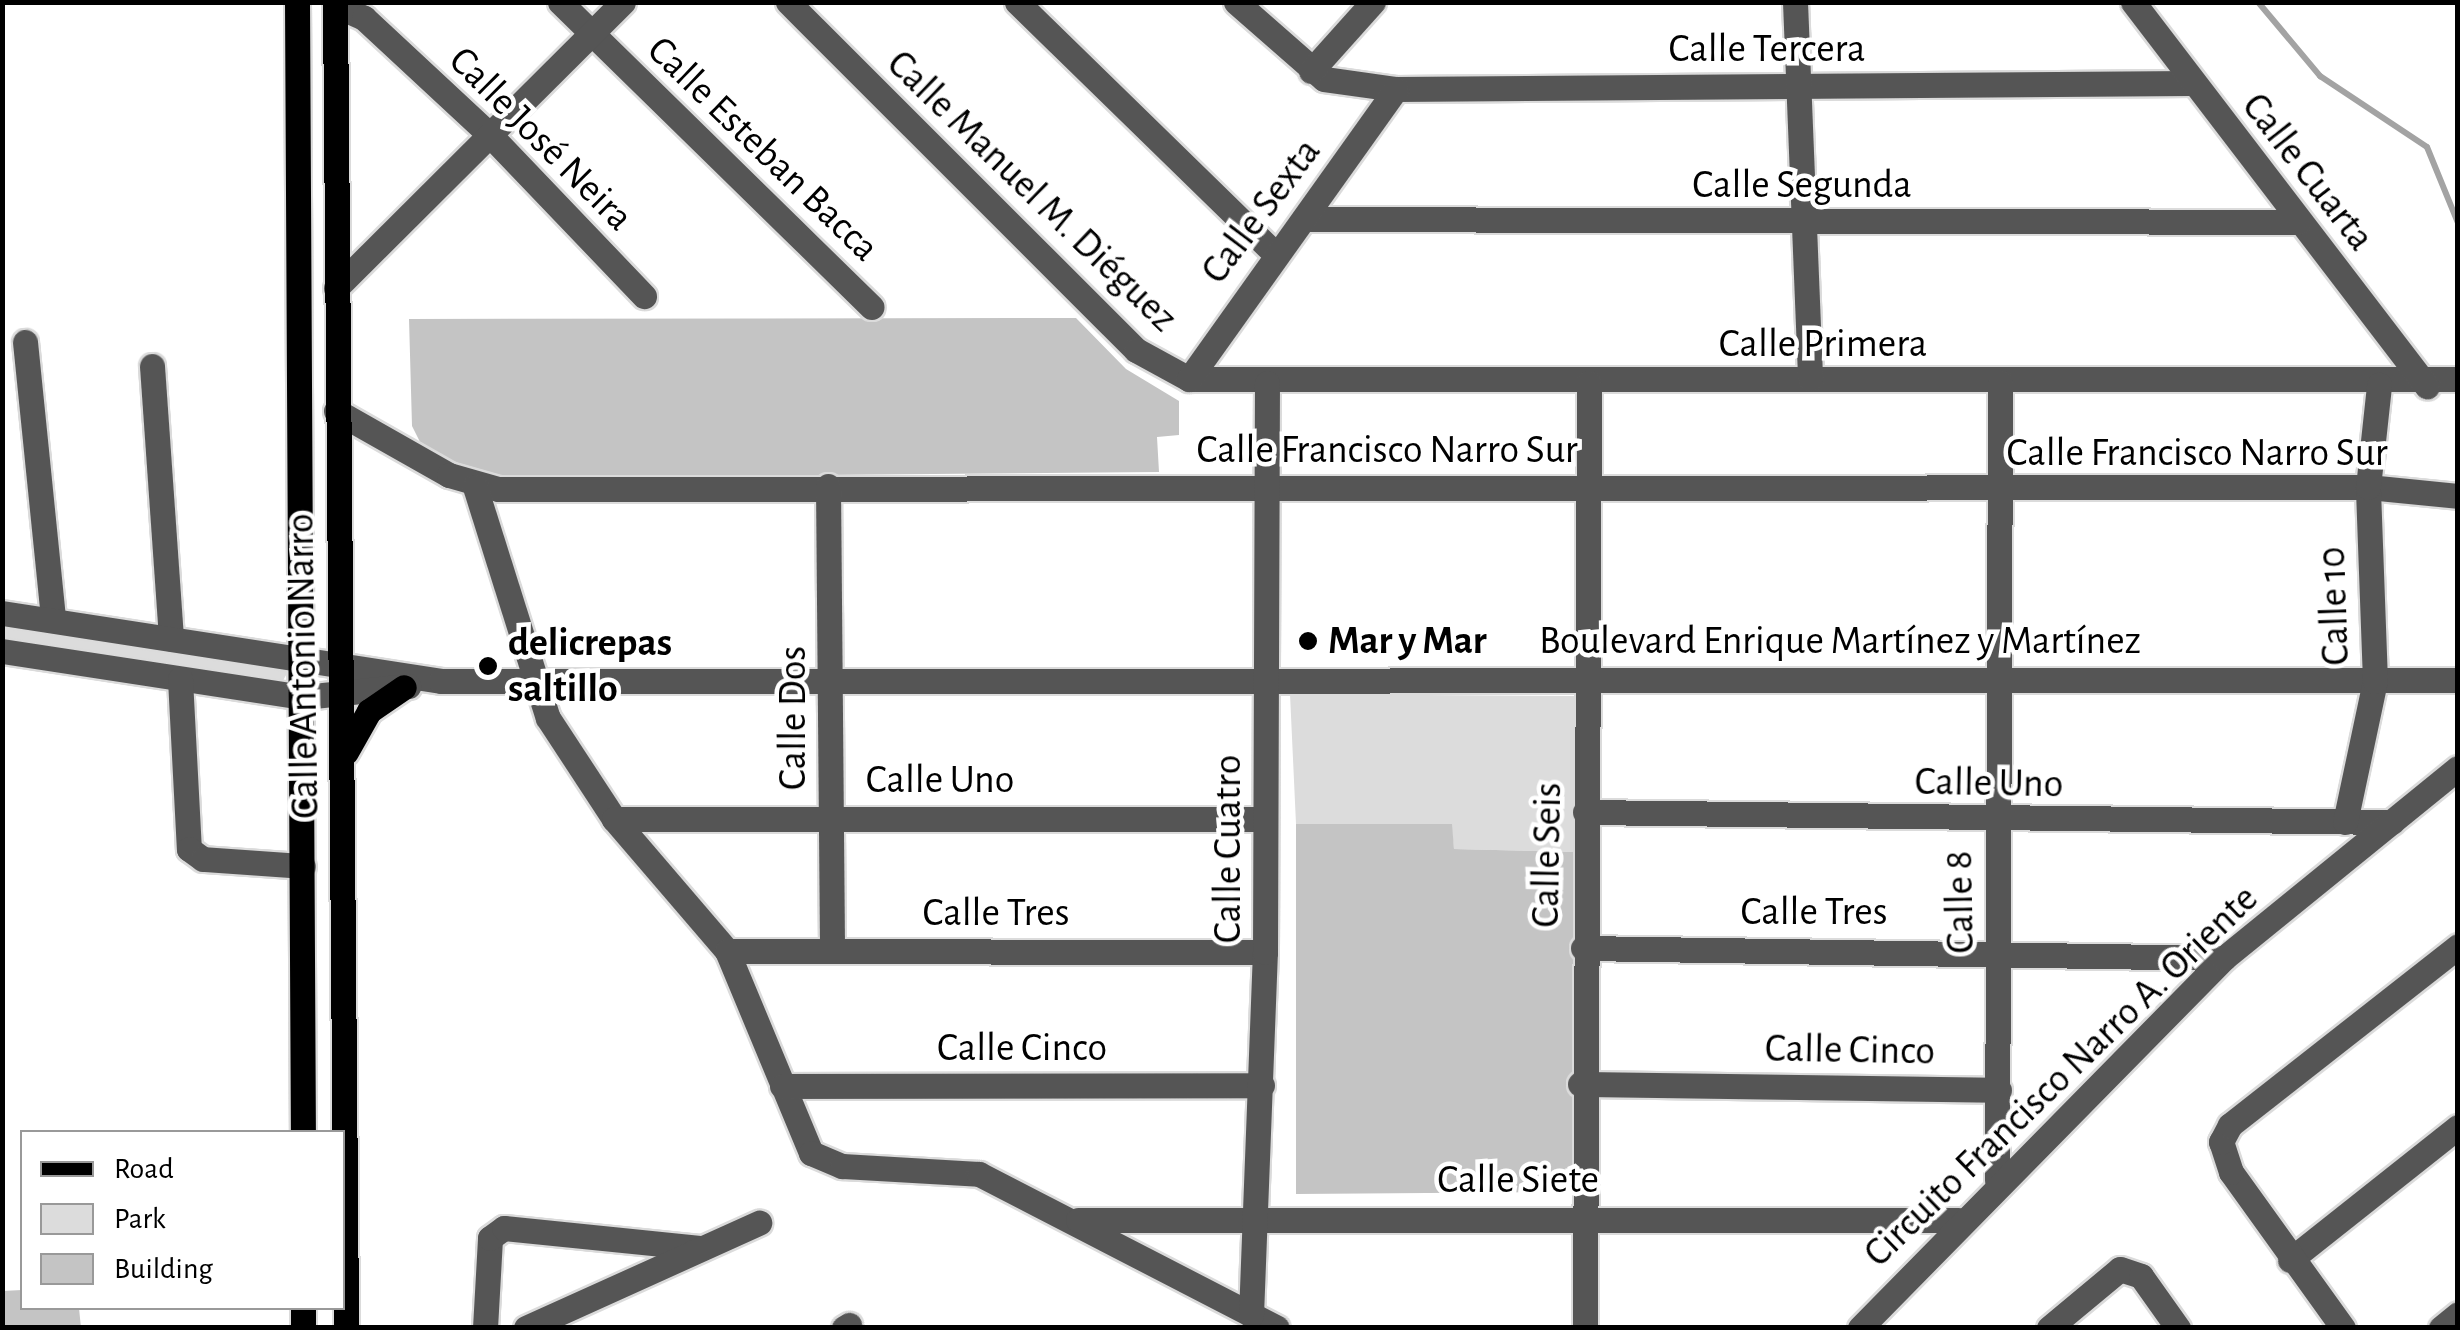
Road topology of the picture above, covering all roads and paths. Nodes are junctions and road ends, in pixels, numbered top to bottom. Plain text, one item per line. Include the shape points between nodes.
1 (297, 2) edge
2 (560, 2) edge
3 (623, 2) edge
4 (788, 2) edge
5 (1017, 2) edge
6 (1236, 2) edge
7 (1374, 2) edge
8 (1795, 2) edge
9 (2133, 2) edge
10 (335, 4) edge
11 (364, 10) edge
12 (591, 34) junction
13 (1311, 71) junction
14 (2191, 83) junction
15 (1798, 87) junction
16 (1396, 89) junction
17 (490, 135) junction
18 (1304, 220) junction
19 (2299, 222) junction
20 (1802, 224) junction
21 (1276, 254) junction
22 (336, 288) junction
23 (644, 296) dead end
24 (870, 307) dead end
25 (25, 342) dead end
26 (152, 366) dead end
27 (1189, 379) junction
28 (1810, 379) junction
29 (2458, 379) edge
30 (2000, 382) junction
31 (1266, 383) junction
32 (1589, 383) junction
33 (2379, 385) junction
34 (2427, 386) junction
35 (336, 411) junction
36 (828, 486) junction
37 (1588, 486) junction
38 (2368, 487) junction
39 (475, 488) junction
40 (1266, 490) junction
41 (2000, 490) junction
42 (2458, 496) edge
43 (2, 612) edge
44 (53, 620) junction
45 (171, 638) junction
46 (2, 652) edge
47 (304, 656) junction
48 (342, 662) junction
49 (1586, 678) junction
50 (1995, 678) junction
51 (180, 679) junction
52 (1266, 679) junction
53 (441, 680) junction
54 (831, 680) junction
55 (2458, 680) edge
56 (2375, 681) junction
57 (535, 682) junction
58 (404, 687) junction
59 (304, 697) junction
60 (342, 697) junction
61 (343, 761) junction
62 (2458, 768) edge
63 (1585, 812) junction
64 (614, 818) junction
65 (831, 818) junction
66 (1266, 818) junction
67 (1996, 821) junction
68 (2346, 822) junction
69 (2392, 822) junction
70 (304, 866) junction
71 (2458, 946) edge
72 (1583, 948) junction
73 (832, 949) junction
74 (727, 951) junction
75 (1998, 951) junction
76 (1265, 952) junction
77 (2224, 958) junction
78 (1262, 1084) junction
79 (1580, 1084) junction
80 (782, 1086) junction
81 (1999, 1090) junction
82 (2458, 1126) edge
83 (303, 1130) edge
84 (345, 1130) edge
85 (345, 1139) edge
86 (1997, 1180) junction
87 (1257, 1217) junction
88 (1581, 1218) junction
89 (1078, 1220) junction
90 (1958, 1220) junction
91 (759, 1223) dead end
92 (702, 1248) junction
93 (2290, 1260) junction
94 (2458, 1314) edge
95 (1251, 1315) junction
96 (346, 1328) edge
97 (485, 1328) edge
98 (526, 1328) edge
99 (1277, 1328) edge
100 (1585, 1328) edge
101 (1860, 1328) edge
102 (2050, 1328) edge
103 (2178, 1328) edge
104 (2343, 1328) edge
105 (2441, 1328) edge

1 - 47 main road, Calle Antonio Narro
2 - 12 street, Calle Esteban Bacca
3 - 12 street
4 - 27 street, Calle Manuel M. Diéguez via 1136,350
5 - 21 street
6 - 13 street
7 - 13 street
8 - 15 street
9 - 14 street, Calle Cuarta
10 - 11 street, Calle José Neira
10 - 22 main road, Calle Antonio Narro
11 - 17 street, Calle José Neira
12 - 17 street
12 - 24 street, Calle Esteban Bacca
13 - 16 street, Calle Tercera via 1343,84
14 - 15 street, Calle Tercera
14 - 19 street, Calle Cuarta
15 - 16 street, Calle Tercera
15 - 20 street
16 - 18 street, Calle Sexta
17 - 22 street
17 - 23 street, Calle José Neira
18 - 20 street, Calle Segunda
18 - 21 street, Calle Sexta
19 - 20 street, Calle Segunda
19 - 34 street, Calle Cuarta
20 - 28 street
21 - 27 street, Calle Sexta
22 - 35 main road, Calle Antonio Narro
25 - 44 street
26 - 45 street
27 - 31 street, Calle Primera
28 - 30 street, Calle Primera
28 - 32 street, Calle Primera
29 - 34 street, Calle Primera
30 - 33 street, Calle Primera
30 - 41 street, Calle 8
31 - 32 street, Calle Primera
31 - 40 street, Calle Cuatro
32 - 37 street, Calle Seis
33 - 34 street, Calle Primera
33 - 38 street, Calle 10
35 - 39 street, Calle Francisco Narro Sur
35 - 48 main road, Calle Antonio Narro
36 - 39 street, Calle Francisco Narro Sur
36 - 40 street, Calle Francisco Narro Sur
36 - 54 street, Calle Dos
37 - 40 street, Calle Francisco Narro Sur
37 - 41 street, Calle Francisco Narro Sur
37 - 49 street, Calle Seis
38 - 41 street, Calle Francisco Narro Sur
38 - 42 street, Calle Francisco Narro Sur
38 - 56 street, Calle 10
39 - 57 street
40 - 52 street, Calle Cuatro
41 - 50 street, Calle 8
43 - 44 street, Boulevard Enrique Martínez y Martínez
44 - 45 street, Boulevard Enrique Martínez y Martínez
45 - 47 street, Boulevard Enrique Martínez y Martínez
46 - 51 street, Boulevard Enrique Martínez y Martínez
47 - 48 street, Boulevard Enrique Martínez y Martínez
47 - 59 main road, Calle Antonio Narro
48 - 53 street, Boulevard Enrique Martínez y Martínez
48 - 60 main road, Calle Antonio Narro
49 - 50 street, Boulevard Enrique Martínez y Martínez
49 - 52 street, Boulevard Enrique Martínez y Martínez
49 - 63 street, Calle Seis
50 - 56 street, Boulevard Enrique Martínez y Martínez
50 - 67 street, Calle 8
51 - 59 street, Boulevard Enrique Martínez y Martínez
51 - 70 street via 189,849 203,859
52 - 54 street, Boulevard Enrique Martínez y Martínez
52 - 66 street, Calle Cuatro
53 - 57 street, Boulevard Enrique Martínez y Martínez
53 - 58 street, Boulevard Enrique Martínez y Martínez
54 - 57 street, Boulevard Enrique Martínez y Martínez
54 - 65 street, Calle Dos
55 - 56 street, Boulevard Enrique Martínez y Martínez
56 - 68 street, Calle 10
57 - 64 street via 565,750
58 - 60 street, Boulevard Enrique Martínez y Martínez
58 - 61 main road via 369,711
59 - 60 street, Boulevard Enrique Martínez y Martínez
59 - 70 main road, Calle Antonio Narro
60 - 61 main road, Calle Antonio Narro
61 - 84 main road, Calle Antonio Narro
62 - 69 street, Circuito Francisco Narro A. Oriente
63 - 67 street, Calle Uno
63 - 72 street, Calle Seis
64 - 65 street, Calle Uno
64 - 74 street
65 - 66 street, Calle Uno
65 - 73 street, Calle Dos
66 - 76 street, Calle Cuatro
67 - 68 street, Calle Uno
67 - 75 street, Calle 8
68 - 69 street, Calle Uno
69 - 77 street, Circuito Francisco Narro A. Oriente
70 - 83 main road, Calle Antonio Narro
71 - 93 street via 2230,1125 2223,1156
72 - 75 street, Calle Tres
72 - 79 street, Calle Seis
73 - 74 street, Calle Tres
73 - 76 street, Calle Tres
74 - 80 street
75 - 77 street, Calle Tres
75 - 81 street, Calle 8
76 - 78 street, Calle Cuatro
77 - 86 street, Circuito Francisco Narro A. Oriente
78 - 80 street, Calle Cinco
78 - 87 street, Calle Cuatro
79 - 81 street, Calle Cinco
79 - 88 street, Calle Seis
80 - 89 street via 803,1142 825,1162 979,1174
81 - 86 street, Calle 8
82 - 93 street
85 - 96 main road, Calle Antonio Narro
86 - 90 street, Circuito Francisco Narro A. Oriente
87 - 88 street, Calle Siete
87 - 89 street, Calle Siete
87 - 95 street, Calle Cuatro
88 - 90 street, Calle Siete
88 - 100 street, Calle Seis
89 - 95 street
90 - 101 street, Circuito Francisco Narro A. Oriente
91 - 92 street
92 - 97 street via 504,1228 490,1238
92 - 98 street
93 - 104 street
94 - 105 street
95 - 99 street
102 - 103 street via 2120,1268 2141,1276

